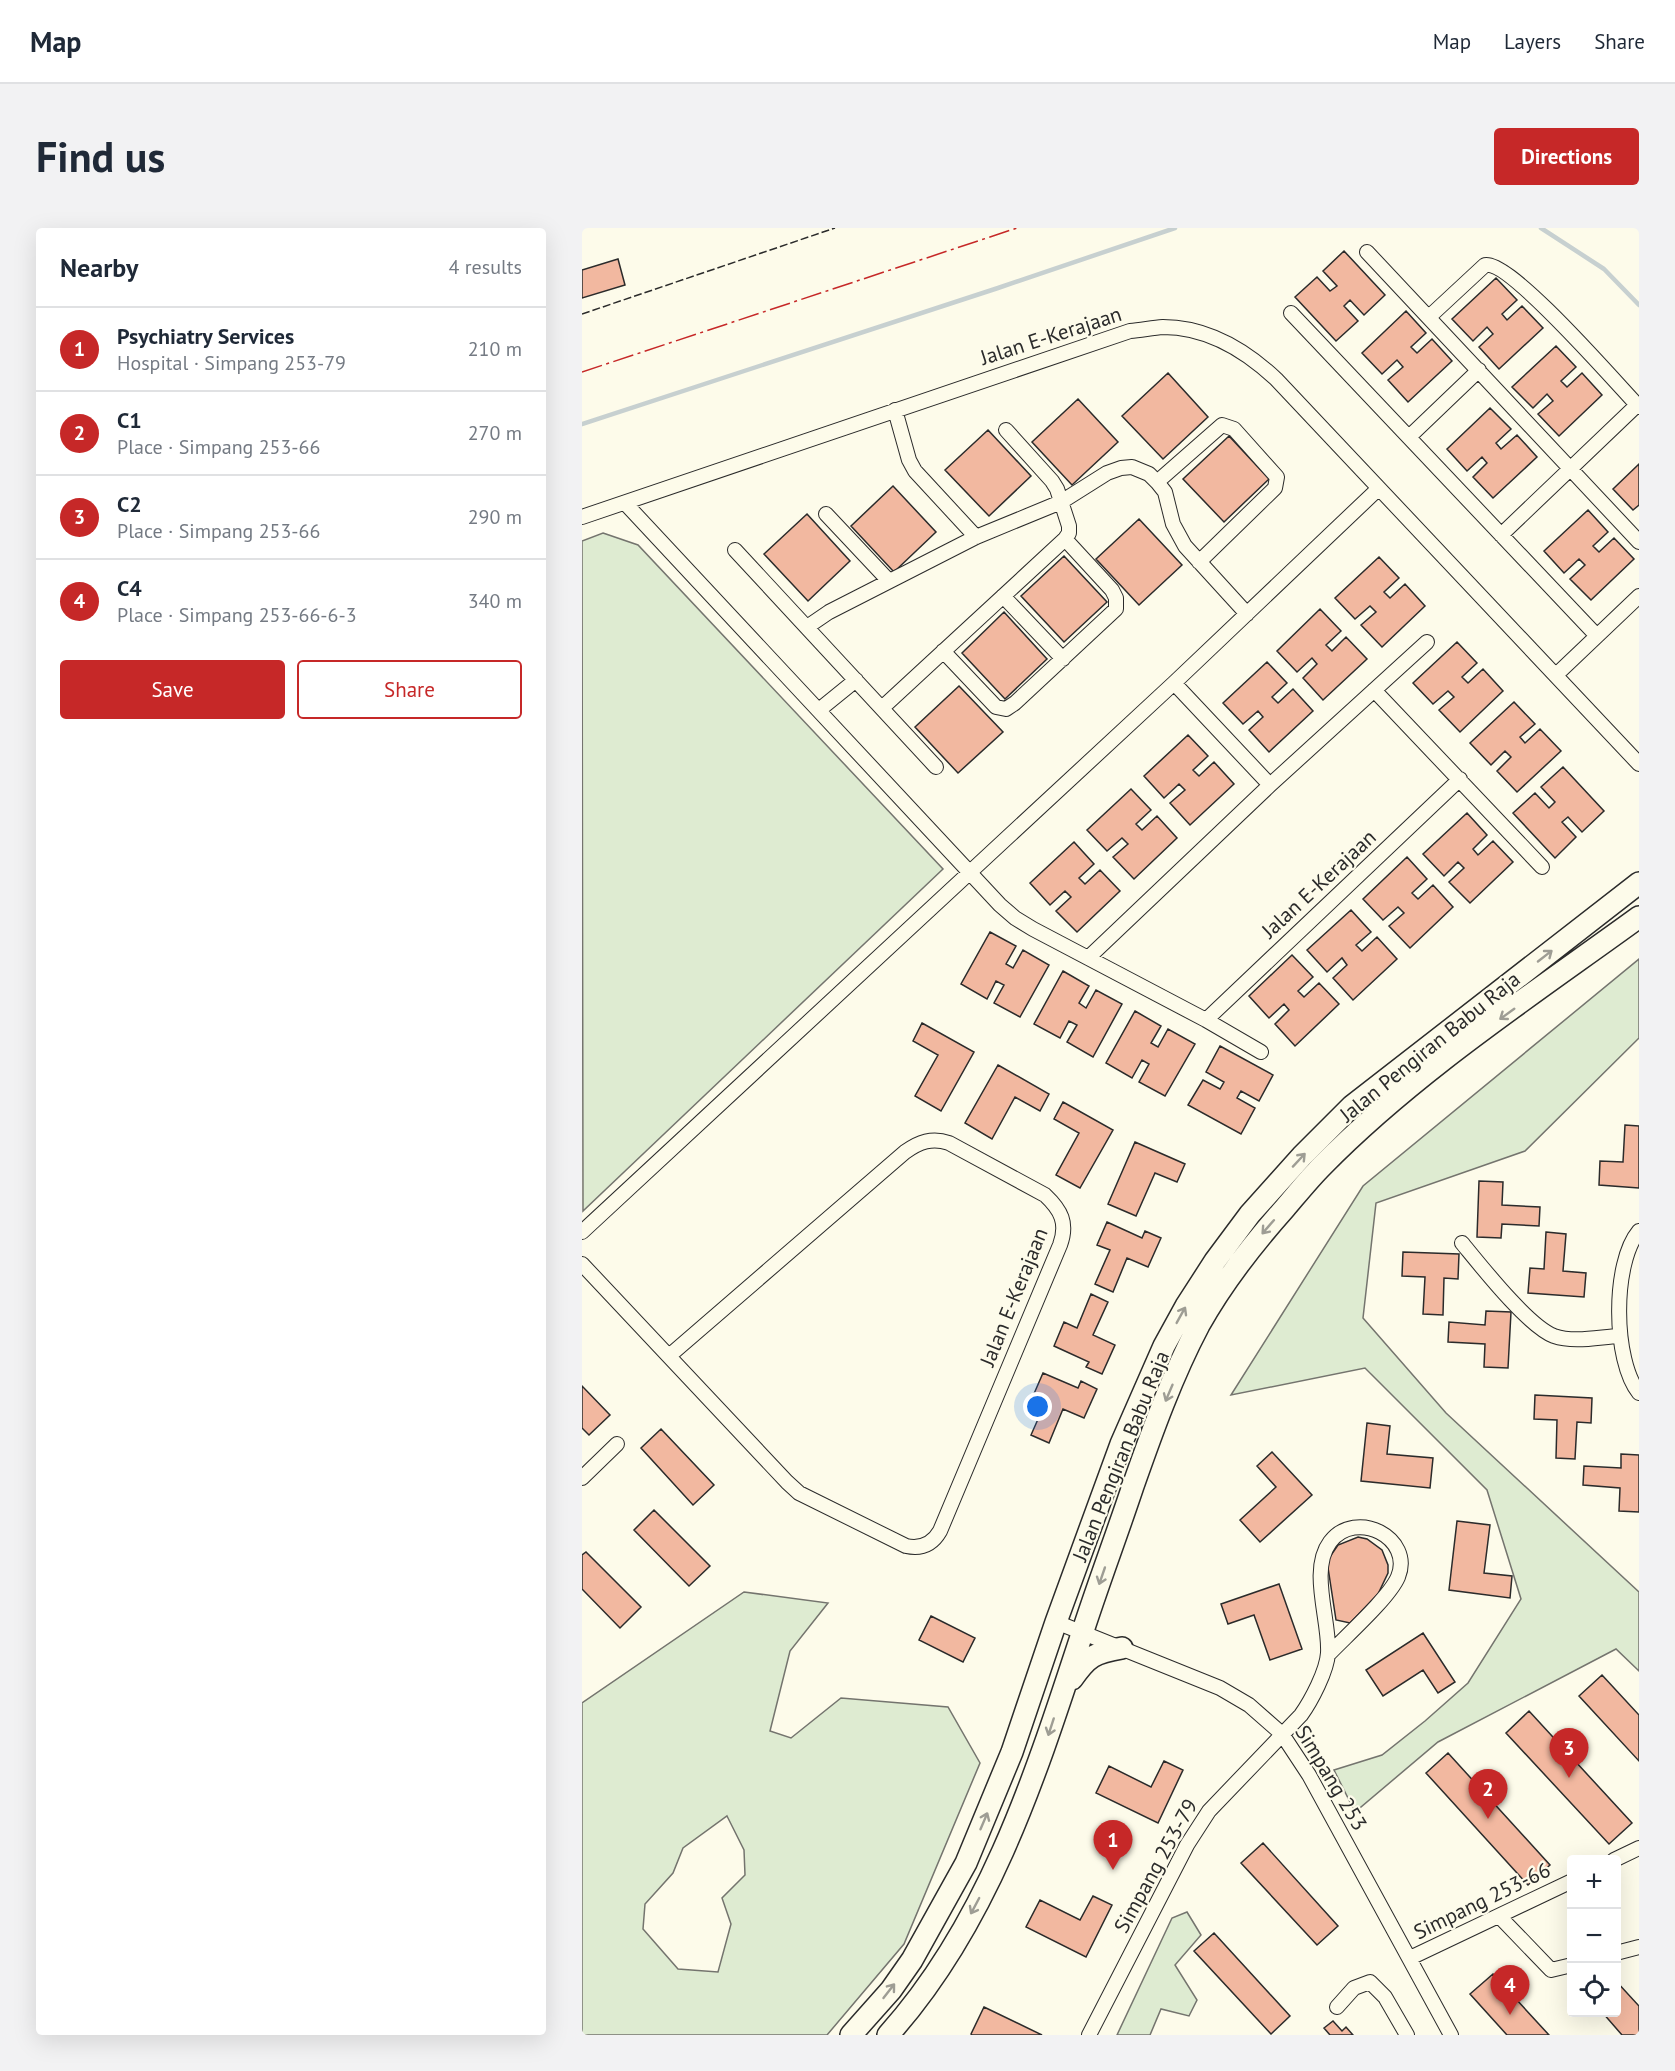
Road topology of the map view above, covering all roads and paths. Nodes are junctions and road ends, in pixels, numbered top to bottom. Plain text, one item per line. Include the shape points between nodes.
1 (1367, 252) dead end
2 (1291, 313) dead end
3 (1429, 317) junction
4 (1479, 370) junction
5 (1638, 406) edge
6 (895, 410) junction
7 (1006, 430) dead end
8 (1409, 437) junction
9 (1569, 468) junction
10 (1158, 482) junction
11 (1378, 489) junction
12 (1061, 502) junction
13 (625, 503) junction
14 (826, 514) dead end
15 (582, 517) edge
16 (1501, 535) junction
17 (976, 537) junction
18 (1065, 539) junction
19 (1639, 542) edge
20 (735, 550) dead end
21 (1199, 562) junction
22 (889, 581) junction
23 (1003, 596) junction
24 (1639, 596) edge
25 (1247, 614) junction
26 (807, 627) junction
27 (1597, 636) junction
28 (1427, 642) dead end
29 (943, 651) junction
30 (1063, 660) junction
31 (1556, 675) junction
32 (856, 680) junction
33 (1174, 683) junction
34 (1374, 690) junction
35 (882, 708) junction
36 (819, 710) junction
37 (1639, 764) edge
38 (936, 767) dead end
39 (1460, 780) junction
40 (1270, 785) junction
41 (1542, 867) dead end
42 (1639, 872) edge
43 (969, 873) junction
44 (1639, 883) edge
45 (1639, 917) edge
46 (1586, 924) junction
47 (1088, 958) junction
48 (1206, 1020) junction
49 (1261, 1052) dead end
50 (1639, 1231) edge
51 (582, 1232) edge
52 (1462, 1243) dead end
53 (582, 1264) edge
54 (1620, 1336) junction
55 (669, 1356) junction
56 (1639, 1393) edge
57 (617, 1444) dead end
58 (582, 1478) edge
59 (1056, 1622) junction
60 (1082, 1632) junction
61 (1122, 1648) junction
62 (1328, 1655) junction
63 (1063, 1692) junction
64 (1282, 1734) junction
65 (1639, 1848) edge
66 (1621, 1857) edge
67 (1567, 1883) edge
68 (1499, 1916) junction
69 (1639, 1947) edge
70 (1621, 1952) edge
71 (1410, 1958) junction
72 (1567, 1966) edge
73 (1337, 2007) dead end
74 (851, 2035) edge
75 (888, 2035) edge
76 (1089, 2035) edge
77 (1407, 2035) edge
78 (1451, 2035) edge

1 - 3 street
2 - 8 street
3 - 4 street
3 - 5 street via 1490,264 1547,310
4 - 8 street
4 - 9 street
5 - 9 street
6 - 11 street, Jalan E-Kerajaan via 1130,331 1164,327 1194,331 1235,346 1257,360
6 - 13 street, Jalan E-Kerajaan
6 - 17 street via 915,471
7 - 12 street via 1046,474
8 - 16 street
9 - 16 street
9 - 19 street
10 - 12 street via 1142,470 1121,468
10 - 21 street via 1178,534
10 - 21 street via 1222,425 1234,429 1277,477 1275,488
11 - 25 street
11 - 31 street, Jalan E-Kerajaan
12 - 17 street
12 - 18 street via 1069,526
13 - 15 street, Jalan E-Kerajaan
13 - 36 street
14 - 22 street
16 - 27 street
17 - 22 street
18 - 23 street
18 - 30 street via 1112,590 1117,604
20 - 26 street
21 - 25 street
22 - 26 street
23 - 29 street
23 - 30 street
24 - 27 street
25 - 33 street
26 - 32 street
27 - 31 street
28 - 34 street
29 - 30 street via 996,707 1006,709
29 - 35 street
31 - 37 street, Jalan E-Kerajaan
32 - 35 street
32 - 36 street
33 - 40 street
33 - 43 street
34 - 39 street
34 - 40 street
35 - 38 street
36 - 43 street
39 - 41 street
39 - 48 street, Jalan E-Kerajaan
40 - 47 street
42 - 46 main road via 1614,892
43 - 47 street via 1015,918
43 - 51 street
44 - 46 main road, Jalan Pengiran Babu Raja
45 -> 60 main road, Jalan Pengiran Babu Raja via 1452,1054 1365,1125 1321,1167 1236,1266 1197,1329 1170,1391
59 -> 46 main road, Jalan Pengiran Babu Raja via 1121,1444 1153,1371 1186,1306 1250,1214 1352,1106
47 - 48 street
48 - 49 street
50 - 54 street via 1623,1268 1618,1309
52 - 54 street via 1547,1332 1566,1338
53 - 55 street
54 - 56 street via 1630,1376
55 - 55 street, Jalan E-Kerajaan via 799,1493 906,1546 924,1546 940,1531 1060,1245 1064,1220 1045,1195 949,1143 925,1141 905,1152
57 - 58 street
59 - 60 street, Simpang 253
74 -> 59 main road, Jalan Pengiran Babu Raja via 912,1960 966,1863 1012,1752
60 - 61 street, Simpang 253
60 - 63 main road, Jalan Pengiran Babu Raja
61 - 63 main road via 1093,1654
61 - 64 street, Simpang 253 via 1220,1688 1249,1705
62 - 62 street via 1382,1599 1398,1576 1397,1548 1379,1531 1354,1527 1340,1532 1325,1550 1321,1572
62 - 64 street, Simpang 253-79 via 1313,1698
63 -> 75 main road, Jalan Pengiran Babu Raja via 1039,1764 989,1880 955,1943
64 - 71 street, Simpang 253 via 1309,1775
64 - 76 street, Simpang 253-79 via 1209,1811 1187,1845
65 - 66 street
67 - 68 street, Simpang 253-66
68 - 71 street, Simpang 253-66
68 - 72 street via 1551,1970
69 - 70 street
71 - 78 street, Simpang 253
73 - 77 street via 1354,1988 1370,1982 1385,1997

